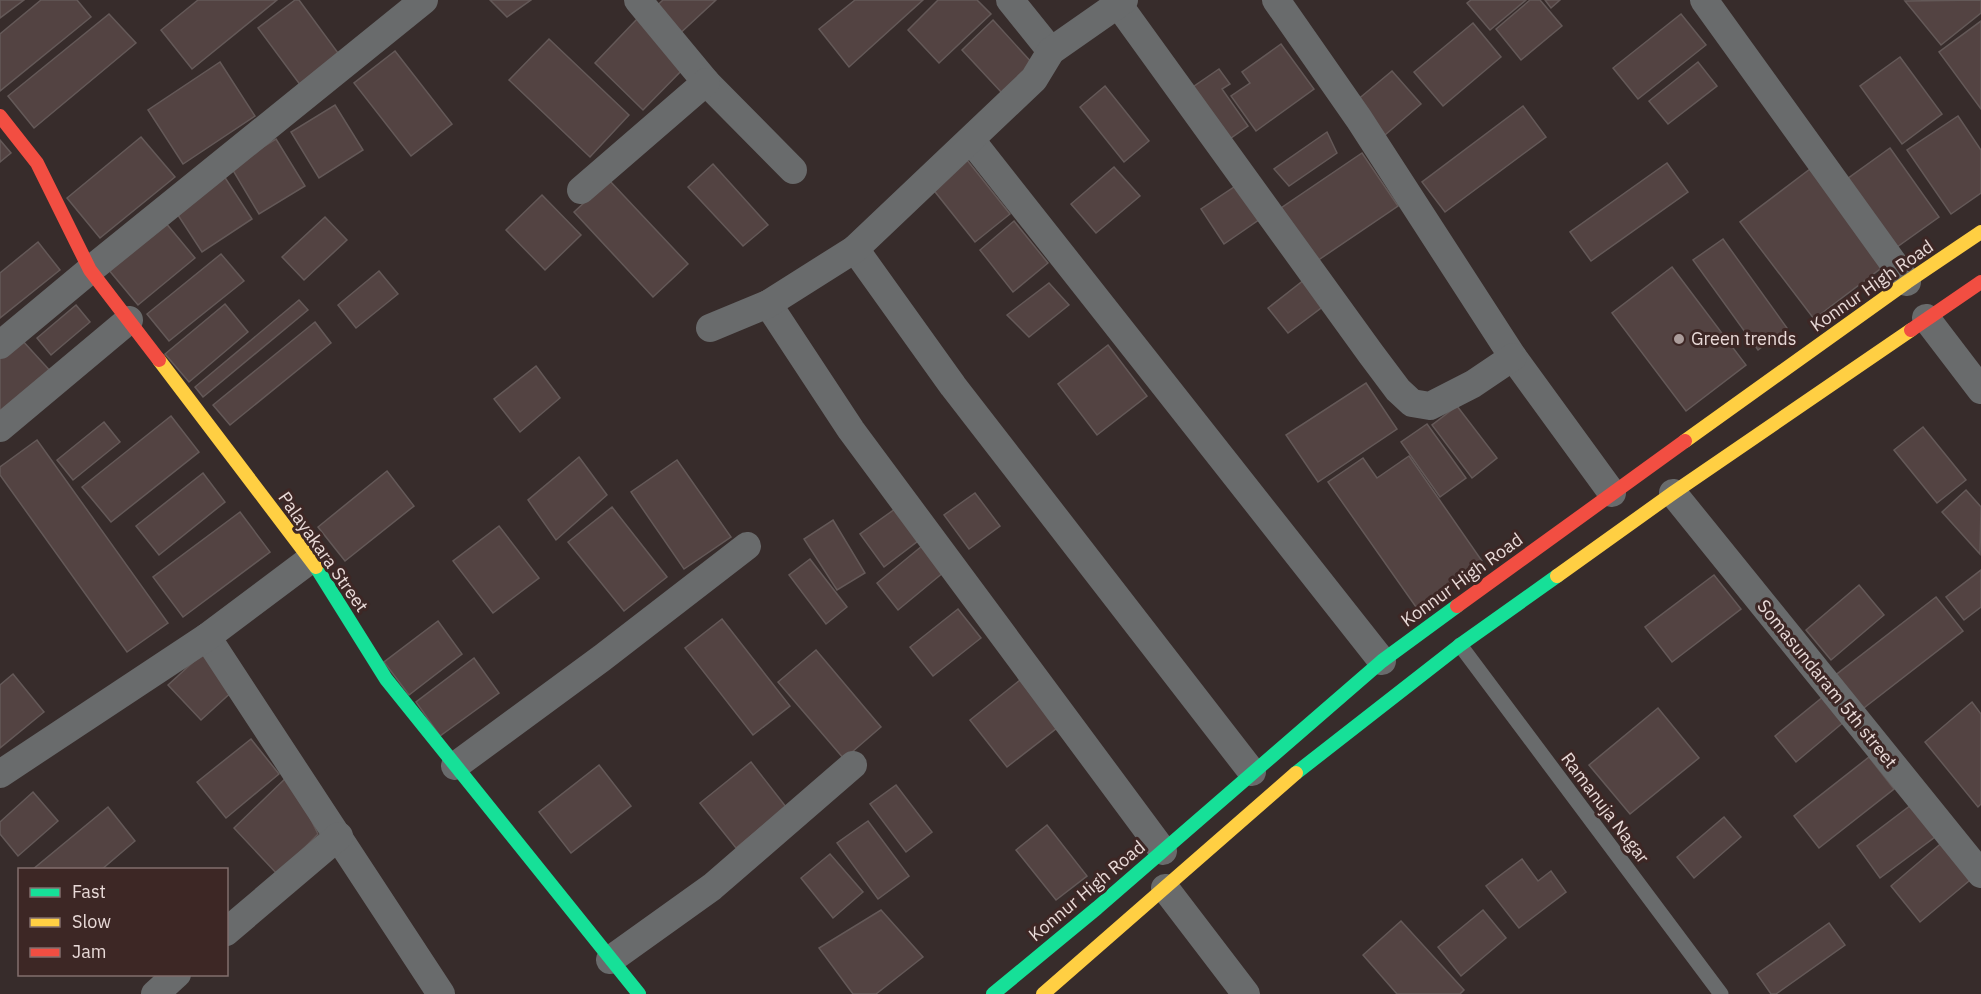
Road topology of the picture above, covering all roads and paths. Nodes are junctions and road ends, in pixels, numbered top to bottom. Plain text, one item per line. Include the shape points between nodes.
1 (424, 0) edge
2 (638, 0) edge
3 (1010, 0) edge
4 (1275, 0) edge
5 (1704, 0) edge
6 (1121, 2) edge
7 (1051, 51) junction
8 (706, 82) junction
9 (0, 116) edge
10 (972, 140) junction
11 (793, 170) dead end
12 (581, 190) dead end
13 (1981, 232) edge
14 (855, 249) junction
15 (90, 270) junction
16 (1907, 282) junction
17 (1981, 282) edge
18 (768, 304) junction
19 (1926, 318) junction
20 (129, 320) junction
21 (710, 328) dead end
22 (0, 345) edge
23 (1513, 357) junction
24 (1981, 390) edge
25 (0, 428) edge
26 (1612, 493) junction
27 (1673, 493) junction
28 (747, 546) dead end
29 (311, 559) junction
30 (207, 637) junction
31 (1460, 645) junction
32 (1382, 661) junction
33 (853, 765) dead end
34 (455, 766) junction
35 (1252, 772) junction
36 (0, 774) edge
37 (339, 836) junction
38 (1163, 851) junction
39 (1981, 874) edge
40 (1165, 888) junction
41 (228, 930) edge
42 (610, 960) junction
43 (176, 976) edge
44 (155, 994) edge
45 (441, 994) edge
46 (639, 994) edge
47 (993, 994) edge
48 (1043, 994) edge
49 (1246, 994) edge
50 (1721, 994) edge

1 - 15 street
2 - 8 street
3 - 7 street
4 - 23 street via 1359,119
5 - 16 street
6 - 7 street
6 - 23 street via 1371,354 1412,403 1430,406
7 - 10 street via 1034,79
8 - 11 street
8 - 12 street
9 - 15 main road, Palayakara Street via 37,163
10 - 14 street
10 - 32 street
13 - 16 main road, Konnur High Road
14 - 18 street
14 - 35 street via 953,386
15 - 20 main road, Palayakara Street
15 - 22 street
16 - 26 main road, Konnur High Road
17 - 19 main road
18 - 21 street
18 - 38 street via 851,430
19 - 24 street
19 - 27 main road
20 - 25 street
20 - 29 main road, Palayakara Street
23 - 26 street
26 - 32 main road, Konnur High Road
27 - 31 main road
27 - 39 street, Somasundaram 5th street
28 - 34 street
29 - 30 street
29 - 34 main road, Palayakara Street via 386,679
30 - 36 street
30 - 37 street
31 - 40 main road via 1300,770
31 - 50 lane, Ramanuja Nagar
32 - 35 main road, Konnur High Road
33 - 42 street via 712,887
34 - 42 main road, Palayakara Street
35 - 38 main road, Konnur High Road
37 - 41 street
37 - 45 street
38 - 47 main road, Konnur High Road
40 - 48 main road
40 - 49 street
42 - 46 main road, Palayakara Street
43 - 44 street

